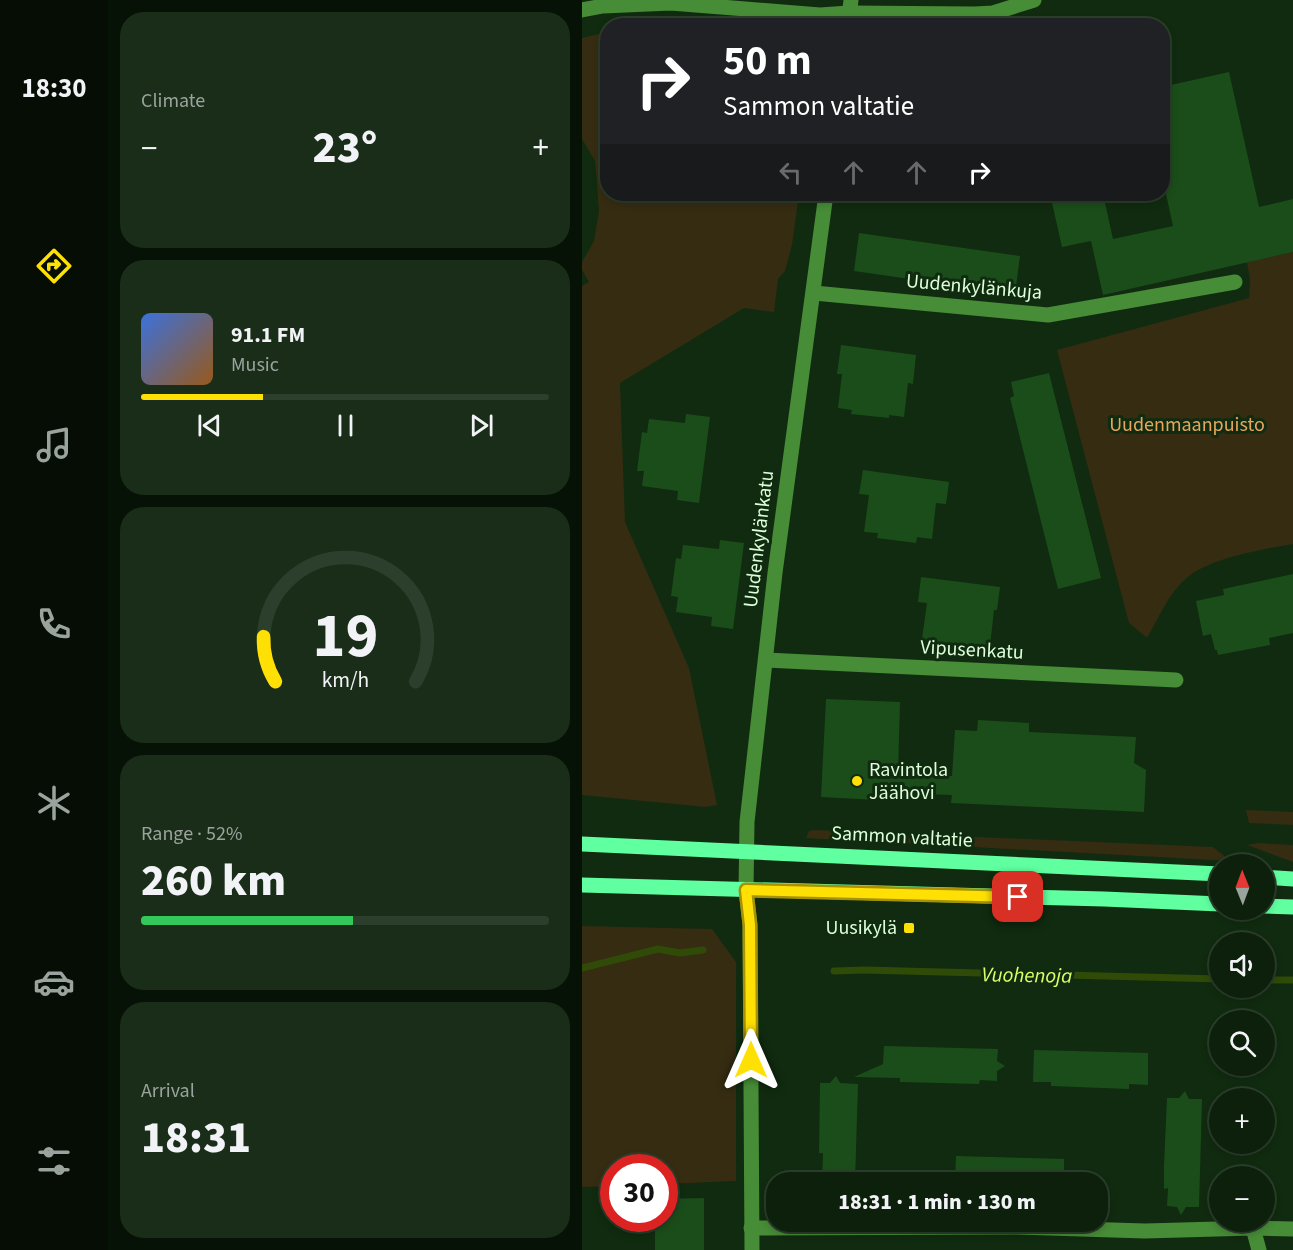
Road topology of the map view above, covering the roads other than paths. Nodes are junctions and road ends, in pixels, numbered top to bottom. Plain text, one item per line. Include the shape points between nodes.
1 (1034, 0) edge
2 (582, 10) edge
3 (849, 13) edge
4 (825, 201) edge
5 (1235, 282) dead end
6 (814, 293) junction
7 (766, 660) junction
8 (1176, 680) dead end
9 (582, 844) edge
10 (745, 851) junction
11 (1209, 873) edge
12 (1275, 878) edge
13 (1293, 879) edge
14 (582, 885) edge
15 (746, 890) junction
16 (1209, 904) edge
17 (1275, 906) edge
18 (1293, 907) edge
19 (751, 1228) junction
20 (1209, 1229) edge
21 (1275, 1229) edge
22 (1293, 1229) edge
23 (1253, 1232) edge
24 (752, 1250) edge
25 (1259, 1250) edge

1 - 3 street via 993,13
2 - 3 street via 672,3 820,15
4 - 6 street, Uudenkylänkatu
5 - 6 street, Uudenkylänkuja via 1048,315
6 - 7 street, Uudenkylänkatu
7 - 8 street, Vipusenkatu
7 - 10 street, Uudenkylänkatu
9 - 10 main road, Sammon valtatie
10 - 11 main road, Sammon valtatie
10 - 15 street, Uudenkylänkatu
12 - 13 main road
14 - 15 main road
15 - 16 main road
15 - 19 street, Uudenkylänkatu via 750,925
17 - 18 main road
19 - 20 street
19 - 24 street, Uudenkylänkatu
21 - 22 street
23 - 25 street

